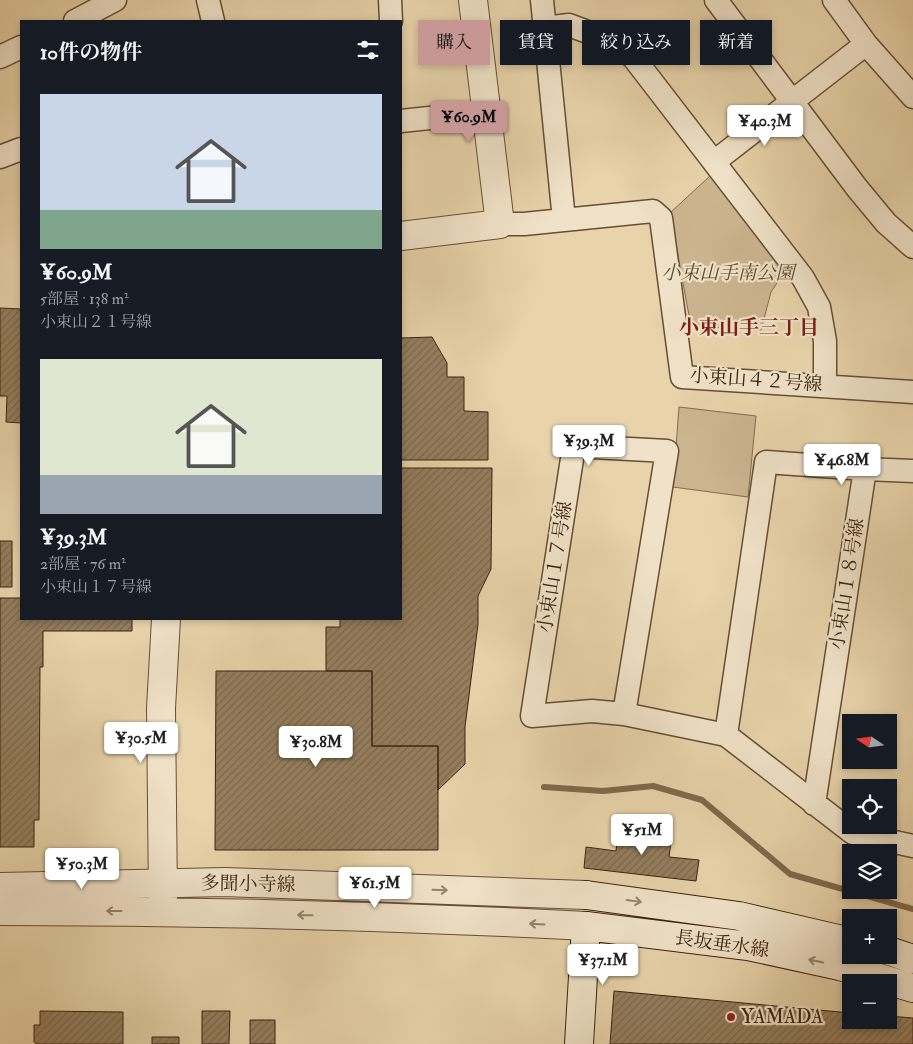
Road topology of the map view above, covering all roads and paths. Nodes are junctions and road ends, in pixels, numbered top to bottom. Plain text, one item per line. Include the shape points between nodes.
1 (114, 0) edge
2 (208, 0) edge
3 (390, 0) edge
4 (473, 0) edge
5 (542, 0) edge
6 (716, 0) edge
7 (834, 0) edge
8 (77, 20) edge
9 (213, 20) edge
10 (391, 20) edge
11 (544, 20) edge
12 (572, 26) edge
13 (866, 44) junction
14 (20, 47) edge
15 (0, 57) edge
16 (549, 65) edge
17 (913, 97) edge
18 (794, 102) junction
19 (486, 112) junction
20 (402, 116) edge
21 (20, 149) edge
22 (0, 157) edge
23 (714, 162) junction
24 (564, 220) junction
25 (500, 224) junction
26 (402, 236) edge
27 (913, 247) edge
28 (825, 385) junction
29 (913, 392) edge
30 (864, 469) junction
31 (913, 471) edge
32 (166, 620) edge
33 (624, 714) junction
34 (726, 735) junction
35 (814, 804) junction
36 (913, 846) edge
37 (164, 882) junction
38 (0, 887) edge
39 (586, 895) joint
40 (0, 911) edge
41 (163, 912) junction
42 (586, 926) junction
43 (842, 940) edge
44 (897, 954) edge
45 (913, 959) edge
46 (913, 988) edge
47 (579, 1044) edge

1 - 8 street
2 - 9 street
3 - 10 street
4 - 19 street
5 - 11 street
6 - 18 street
7 - 13 street
12 - 23 street via 601,37 633,57
13 - 17 street
13 - 18 street
14 - 15 street
16 - 24 street
18 - 23 street
18 - 27 street via 886,223
19 - 20 street
19 - 25 street
21 - 22 street
23 - 28 street via 803,278 819,307 825,341
24 - 25 street, 小束山４２号線
24 - 28 street, 小束山４２号線 via 654,211 661,218 682,378
25 - 26 street
28 - 29 street, 小束山４２号線
30 - 31 street
30 - 34 street via 766,462
30 - 35 street, 小束山１８号線
32 - 37 street via 162,708
33 - 33 street, 小束山１７号線 via 592,711 532,716 574,446 667,451
33 - 34 street, 小束山１７号線
34 - 35 street, 小束山１７号線
35 - 36 street, 小束山１７号線 via 853,833
37 - 38 street, 多聞小寺線
37 -> 39 street, 多聞小寺線
37 - 41 street
39 -> 43 street, 長坂垂水線 via 739,916
41 -> 40 street, 多聞小寺線
42 -> 41 street, 多聞小寺線 via 454,919
46 -> 42 street, 長坂垂水線 via 840,966 748,946
42 - 47 street
44 - 45 street

